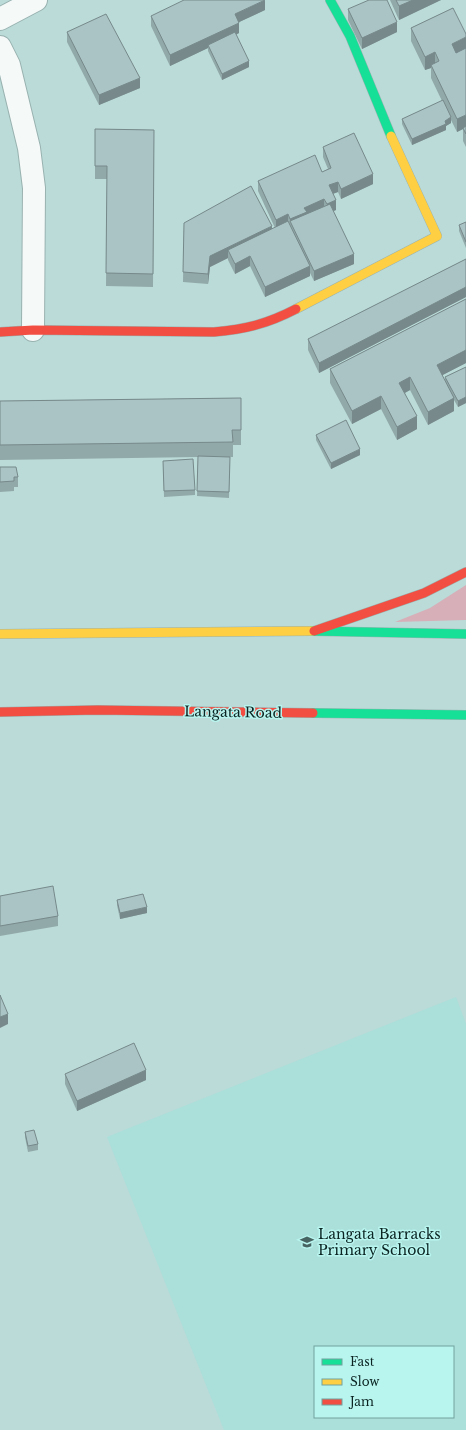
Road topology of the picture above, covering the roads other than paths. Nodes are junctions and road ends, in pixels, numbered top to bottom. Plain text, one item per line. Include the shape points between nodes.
1 (36, 0) edge
2 (330, 0) edge
3 (0, 19) edge
4 (0, 47) edge
5 (33, 330) junction
6 (0, 332) edge
7 (466, 572) edge
8 (314, 631) junction
9 (0, 634) edge
10 (466, 634) edge
11 (0, 712) edge
12 (466, 715) edge

1 - 3 street
2 - 5 main road via 350,36 436,236 272,321 242,330
4 - 5 street via 9,65 29,148 34,188
5 - 6 main road
7 - 8 main road via 424,593
8 - 9 main road
8 - 10 main road
11 - 12 main road, Langata Road via 98,710

